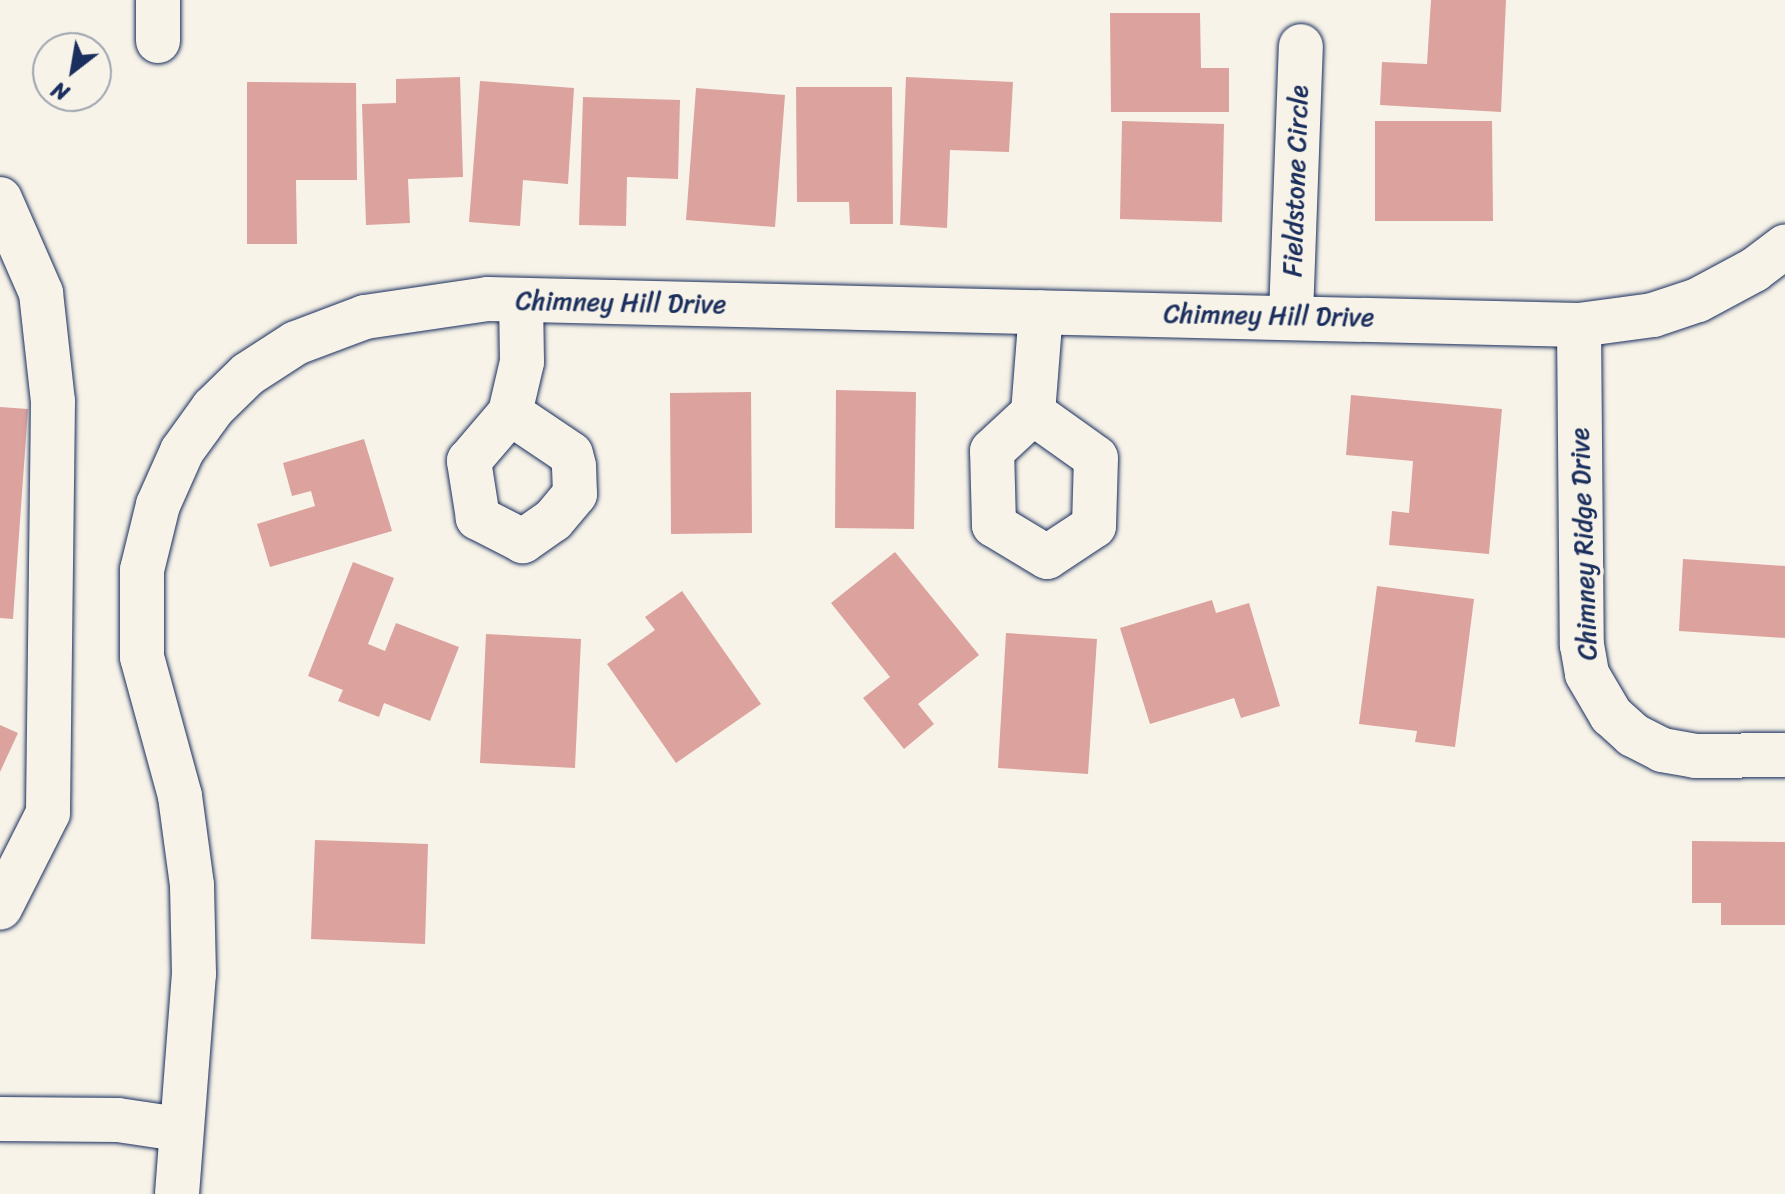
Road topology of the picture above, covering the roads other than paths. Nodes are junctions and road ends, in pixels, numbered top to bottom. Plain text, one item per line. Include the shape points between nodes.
1 (1301, 46) dead end
2 (0, 199) edge
3 (1785, 247) edge
4 (521, 301) junction
5 (1041, 312) junction
6 (1291, 315) junction
7 (1579, 325) junction
8 (510, 413) dead end
9 (1033, 413) dead end
10 (1785, 755) edge
11 (0, 908) edge
12 (0, 1119) edge
13 (178, 1129) junction
14 (177, 1194) edge

1 - 6 street, Fieldstone Circle
2 - 11 street via 41,293 53,401 48,813
3 - 7 street, Chimney Hill Drive via 1698,300 1653,315
4 - 5 street, Chimney Hill Drive
4 - 8 street via 522,362
4 - 13 street, Chimney Hill Drive via 421,306 365,317 296,343 248,374 213,408 182,451 158,505 142,570 139,619 152,706 180,796 192,885 194,989
5 - 6 street, Chimney Hill Drive
5 - 9 street
6 - 7 street, Chimney Hill Drive
7 - 10 street, Chimney Ridge Drive via 1582,645 1587,674 1611,715 1633,735 1662,750 1695,756
12 - 13 street via 118,1120
13 - 14 street, Chimney Hill Drive

